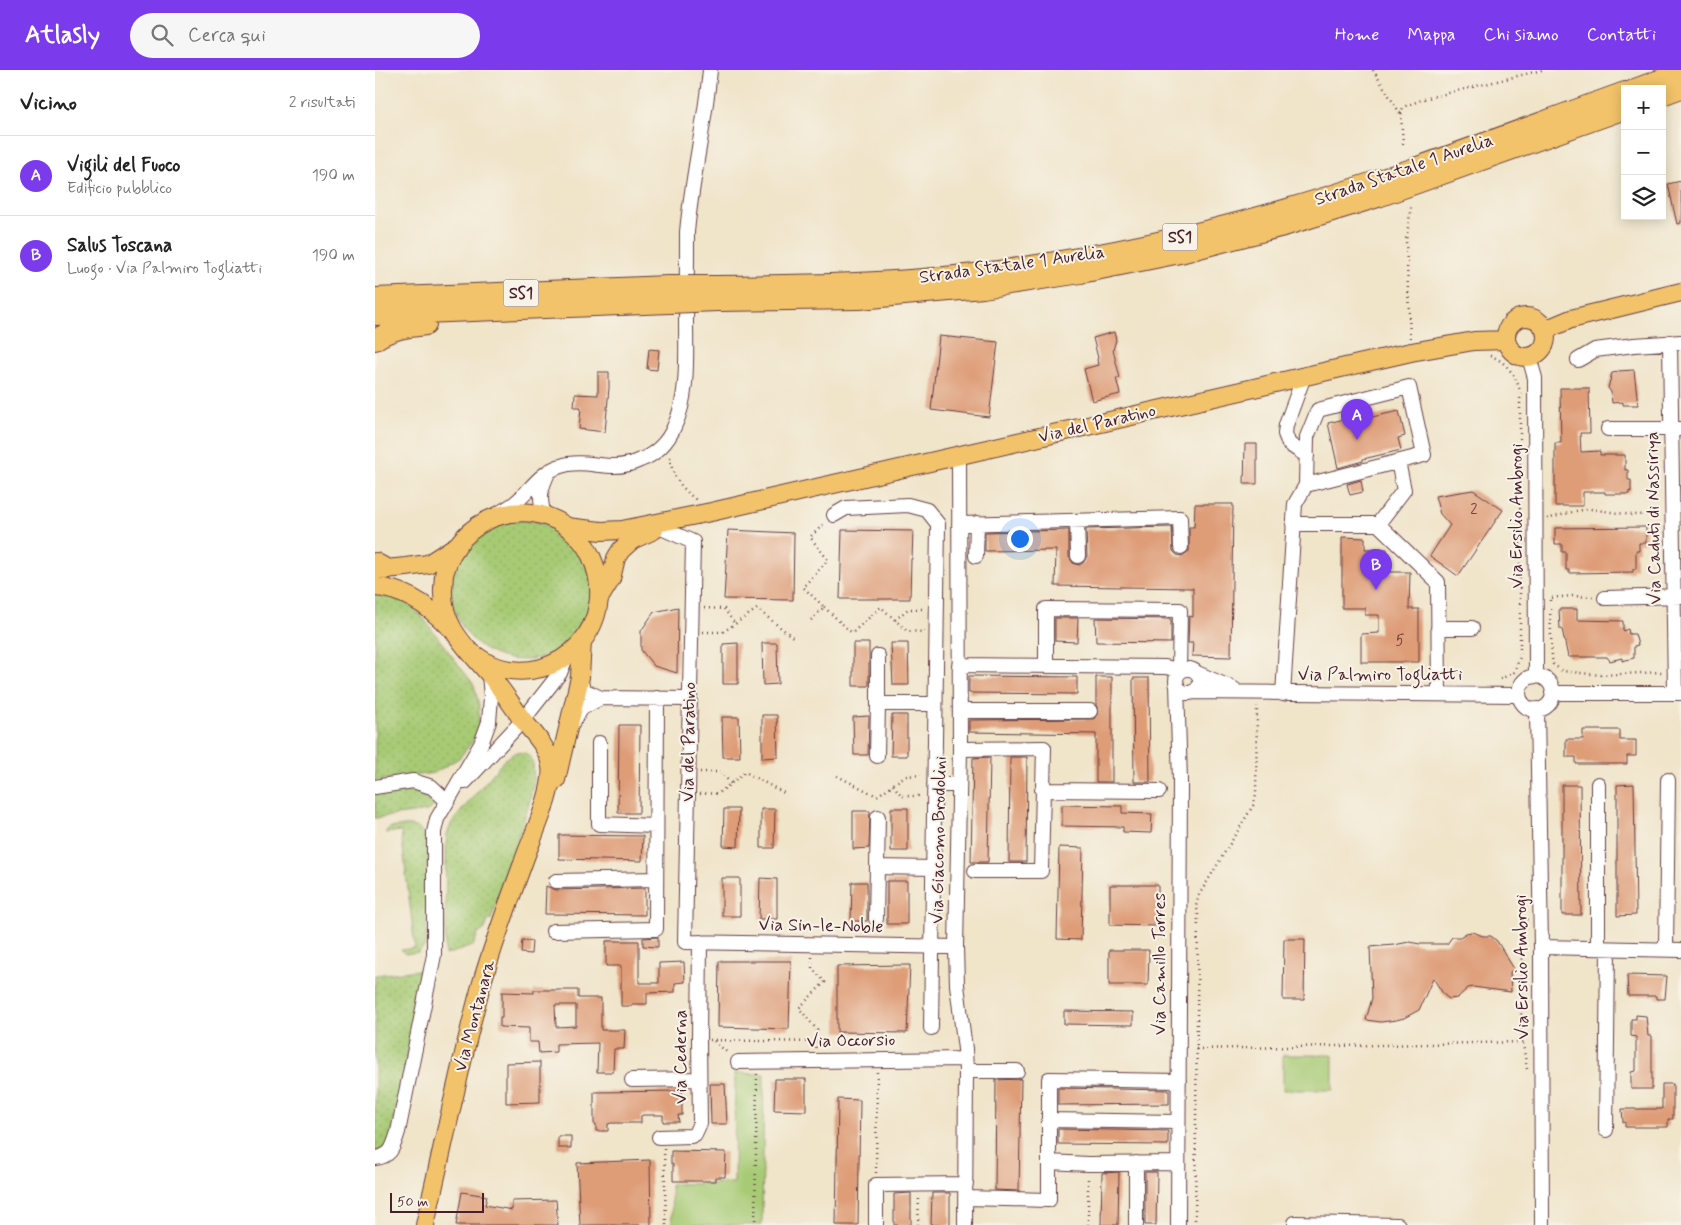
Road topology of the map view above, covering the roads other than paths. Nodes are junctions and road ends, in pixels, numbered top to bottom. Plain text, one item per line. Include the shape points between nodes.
1 (710, 70) edge
2 (1681, 72) edge
3 (1646, 85) edge
4 (1681, 88) edge
5 (1621, 93) edge
6 (1666, 94) edge
7 (1621, 110) edge
8 (1681, 292) edge
9 (668, 294) junction
10 (716, 294) junction
11 (375, 298) edge
12 (484, 311) junction
13 (375, 315) edge
14 (1545, 330) junction
15 (375, 340) edge
16 (1505, 340) junction
17 (1675, 342) edge
18 (1529, 357) junction
19 (1578, 360) dead end
20 (1304, 376) junction
21 (1608, 429) dead end
22 (1676, 429) edge
23 (959, 456) junction
24 (1307, 456) junction
25 (1397, 462) junction
26 (550, 470) junction
27 (1306, 485) junction
28 (835, 515) road end
29 (544, 516) junction
30 (689, 516) junction
31 (1077, 521) junction
32 (977, 523) junction
33 (959, 524) junction
34 (1293, 524) junction
35 (1379, 524) junction
36 (479, 525) junction
37 (567, 527) junction
38 (659, 527) junction
39 (457, 546) junction
40 (1181, 546) dead end
41 (976, 556) dead end
42 (1078, 556) dead end
43 (379, 567) edge
44 (375, 587) edge
45 (1677, 596) edge
46 (600, 597) junction
47 (1605, 598) road end
48 (937, 621) junction
49 (959, 621) junction
50 (1438, 628) junction
51 (1472, 628) dead end
52 (451, 629) junction
53 (582, 641) junction
54 (468, 650) junction
55 (567, 656) junction
56 (878, 656) dead end
57 (959, 665) junction
58 (1046, 666) junction
59 (1197, 672) junction
60 (489, 674) junction
61 (1536, 676) junction
62 (580, 677) junction
63 (1184, 685) junction
64 (1241, 692) junction
65 (1552, 693) junction
66 (1678, 693) edge
67 (1283, 694) junction
68 (1439, 694) junction
69 (1519, 695) junction
70 (601, 698) junction
71 (657, 698) junction
72 (690, 699) junction
73 (878, 704) junction
74 (935, 704) junction
75 (1537, 710) junction
76 (959, 711) junction
77 (1090, 711) dead end
78 (523, 720) junction
79 (569, 728) junction
80 (599, 743) dead end
81 (960, 748) junction
82 (877, 756) dead end
83 (1669, 780) dead end
84 (1598, 784) dead end
85 (934, 785) junction
86 (959, 785) junction
87 (375, 786) edge
88 (1042, 790) junction
89 (1159, 792) dead end
90 (447, 801) junction
91 (541, 812) junction
92 (878, 817) dead end
93 (656, 826) junction
94 (877, 867) junction
95 (933, 868) junction
96 (975, 870) dead end
97 (656, 879) junction
98 (556, 881) dead end
99 (876, 918) dead end
100 (553, 931) dead end
101 (685, 942) joint
102 (700, 942) junction
103 (932, 947) junction
104 (956, 947) junction
105 (1541, 948) junction
106 (1603, 949) junction
107 (1666, 950) junction
108 (1681, 950) edge
109 (931, 1028) dead end
110 (738, 1062) road end
111 (965, 1065) junction
112 (1017, 1071) dead end
113 (699, 1079) junction
114 (632, 1080) dead end
115 (1179, 1081) junction
116 (1049, 1120) junction
117 (1178, 1122) junction
118 (1605, 1130) dead end
119 (661, 1137) road end
120 (375, 1158) edge
121 (1049, 1162) junction
122 (1178, 1163) junction
123 (1136, 1164) junction
124 (966, 1192) junction
125 (425, 1225) edge
126 (876, 1225) edge
127 (965, 1225) edge
128 (1136, 1225) edge
129 (1178, 1225) edge
130 (1295, 1225) edge
131 (1398, 1225) edge
132 (1542, 1225) edge

1 - 26 street via 689,209 686,372 675,426 669,438 648,457 629,464 573,464
2 - 3 highway
4 - 6 highway
5 - 10 highway, Strada Statale 1 Aurelia / SS1 via 1370,184 1286,210 1178,237 1079,258 982,273
7 - 10 highway, Strada Statale 1 Aurelia / SS1 via 1378,197 1180,253 983,288 859,299
8 - 14 main road via 1571,319
9 - 10 highway, Strada Statale 1 Aurelia / SS1, bridge
9 - 11 highway, Strada Statale 1 Aurelia / SS1
9 - 12 highway, Strada Statale 1 Aurelia / SS1
12 - 13 highway, Strada Statale 1 Aurelia / SS1
12 - 15 highway via 468,323 406,327
14 - 16 main road via 1535,319 1525,316 1512,322
14 - 18 main road via 1543,347
16 - 18 main road via 1513,353
16 - 20 main road, Via del Paratino via 1474,341 1411,352
17 - 19 street via 1595,350
17 - 22 street, Via Caduti di Nassiriya
18 - 61 street, Via Ersilio Ambrogi via 1535,378
20 - 23 main road, Via del Paratino
20 - 24 street via 1285,434 1289,444
21 - 22 street
22 - 45 street, Via Caduti di Nassiriya via 1672,514
23 - 30 main road, Via del Paratino
23 - 33 street, Via Giacomo Brodolini
24 - 25 street via 1307,437 1318,410 1409,387 1424,455
24 - 27 street
25 - 27 street
25 - 35 street via 1404,490
26 - 29 street via 543,482 540,498
26 - 36 street via 514,504
27 - 34 street via 1295,504
28 - 48 street via 846,508 908,505 927,510 938,524
29 - 36 main road via 522,512 499,515
29 - 37 main road
30 - 37 main road via 622,530
30 - 38 main road
31 - 32 street
31 - 40 street via 1180,518
31 - 42 street
32 - 33 street
32 - 41 street
33 - 49 street, Via Giacomo Brodolini
34 - 35 street
34 - 67 street
35 - 50 street via 1438,582
36 - 39 main road
37 - 46 main road via 586,546 594,562
38 - 46 main road via 631,540 621,550 611,579
38 - 72 street, Via del Paratino via 693,542
39 - 43 main road via 428,564
39 - 52 main road via 444,572 443,602
44 - 52 main road via 406,594
45 - 47 street
45 - 66 street, Via Caduti di Nassiriya via 1675,673
46 - 53 main road via 595,620
48 - 49 street
48 - 74 street
49 - 57 street, Via Giacomo Brodolini
50 - 51 street
50 - 68 street
52 - 54 main road
53 - 55 main road
53 - 62 main road
54 - 55 main road via 490,664 517,670 543,667
54 - 60 main road
55 - 78 street via 560,673
56 - 73 street
57 - 58 street, Via Palmiro Togliatti
57 - 76 street, Via Giacomo Brodolini
58 - 63 street, Via Palmiro Togliatti via 1165,667 1175,669
58 - 63 street via 1046,609 1180,610
59 - 63 street via 1183,670
59 - 63 street via 1200,683 1196,690
59 - 64 street, Via Palmiro Togliatti
60 - 78 main road
60 - 90 street via 489,722 481,744
61 - 65 street via 1549,683
61 - 69 street via 1521,684
62 - 70 street via 583,690
62 - 79 main road
63 - 64 street, Via Palmiro Togliatti
63 - 115 street, Via Camillo Torres via 1178,703
64 - 67 street, Via Palmiro Togliatti
65 - 66 street
65 - 75 street via 1549,702
67 - 68 street, Via Palmiro Togliatti
68 - 69 street, Via Palmiro Togliatti
69 - 75 street via 1523,704
70 - 71 street
70 - 79 street via 582,708
71 - 72 street
71 - 93 street
72 - 101 street, Via del Paratino
73 - 74 street
73 - 82 street
74 - 85 street
75 - 105 street, Via Ersilio Ambrogi
76 - 77 street
76 - 81 street, Via Giacomo Brodolini
78 - 90 street
78 - 91 main road via 543,745 551,768 548,793
79 - 91 main road via 549,802
80 - 93 street via 599,824
81 - 86 street, Via Giacomo Brodolini
81 - 88 street via 1044,748
83 - 107 street
84 - 106 street
85 - 86 street
85 - 95 street
86 - 104 street, Via Giacomo Brodolini
87 - 90 street via 413,781 431,787
88 - 89 street
88 - 96 street via 1041,871
90 - 120 street via 434,832 434,955 398,1132 390,1152
91 - 125 main road, Via Montanara via 482,982
92 - 94 street
93 - 97 street
94 - 95 street
94 - 99 street
95 - 103 street
97 - 98 street
97 - 100 street via 655,929
101 - 102 street, Via Sin-le-Noble
102 - 103 street, Via Sin-le-Noble
102 - 113 street, Via Cederna
103 - 104 street, Via Sin-le-Noble
103 - 109 street
104 - 111 street, Via Giacomo Brodolini
105 - 106 street
105 - 132 street, Via Ersilio Ambrogi
106 - 107 street
106 - 118 street
107 - 108 street
110 - 111 street, Via Occorsio via 877,1059
111 - 112 street, Via Occorsio
111 - 124 street, Via Giacomo Brodolini
113 - 114 street
113 - 119 street, Via Cederna via 700,1123 695,1134
115 - 116 street via 1049,1079
115 - 117 street, Via Camillo Torres
116 - 117 street
116 - 121 street
117 - 122 street, Via Camillo Torres
121 - 123 street
121 - 124 street via 1049,1200
122 - 123 street
122 - 129 street, Via Camillo Torres
123 - 128 street
124 - 126 street via 876,1185
124 - 127 street, Via Giacomo Brodolini
130 - 131 street

